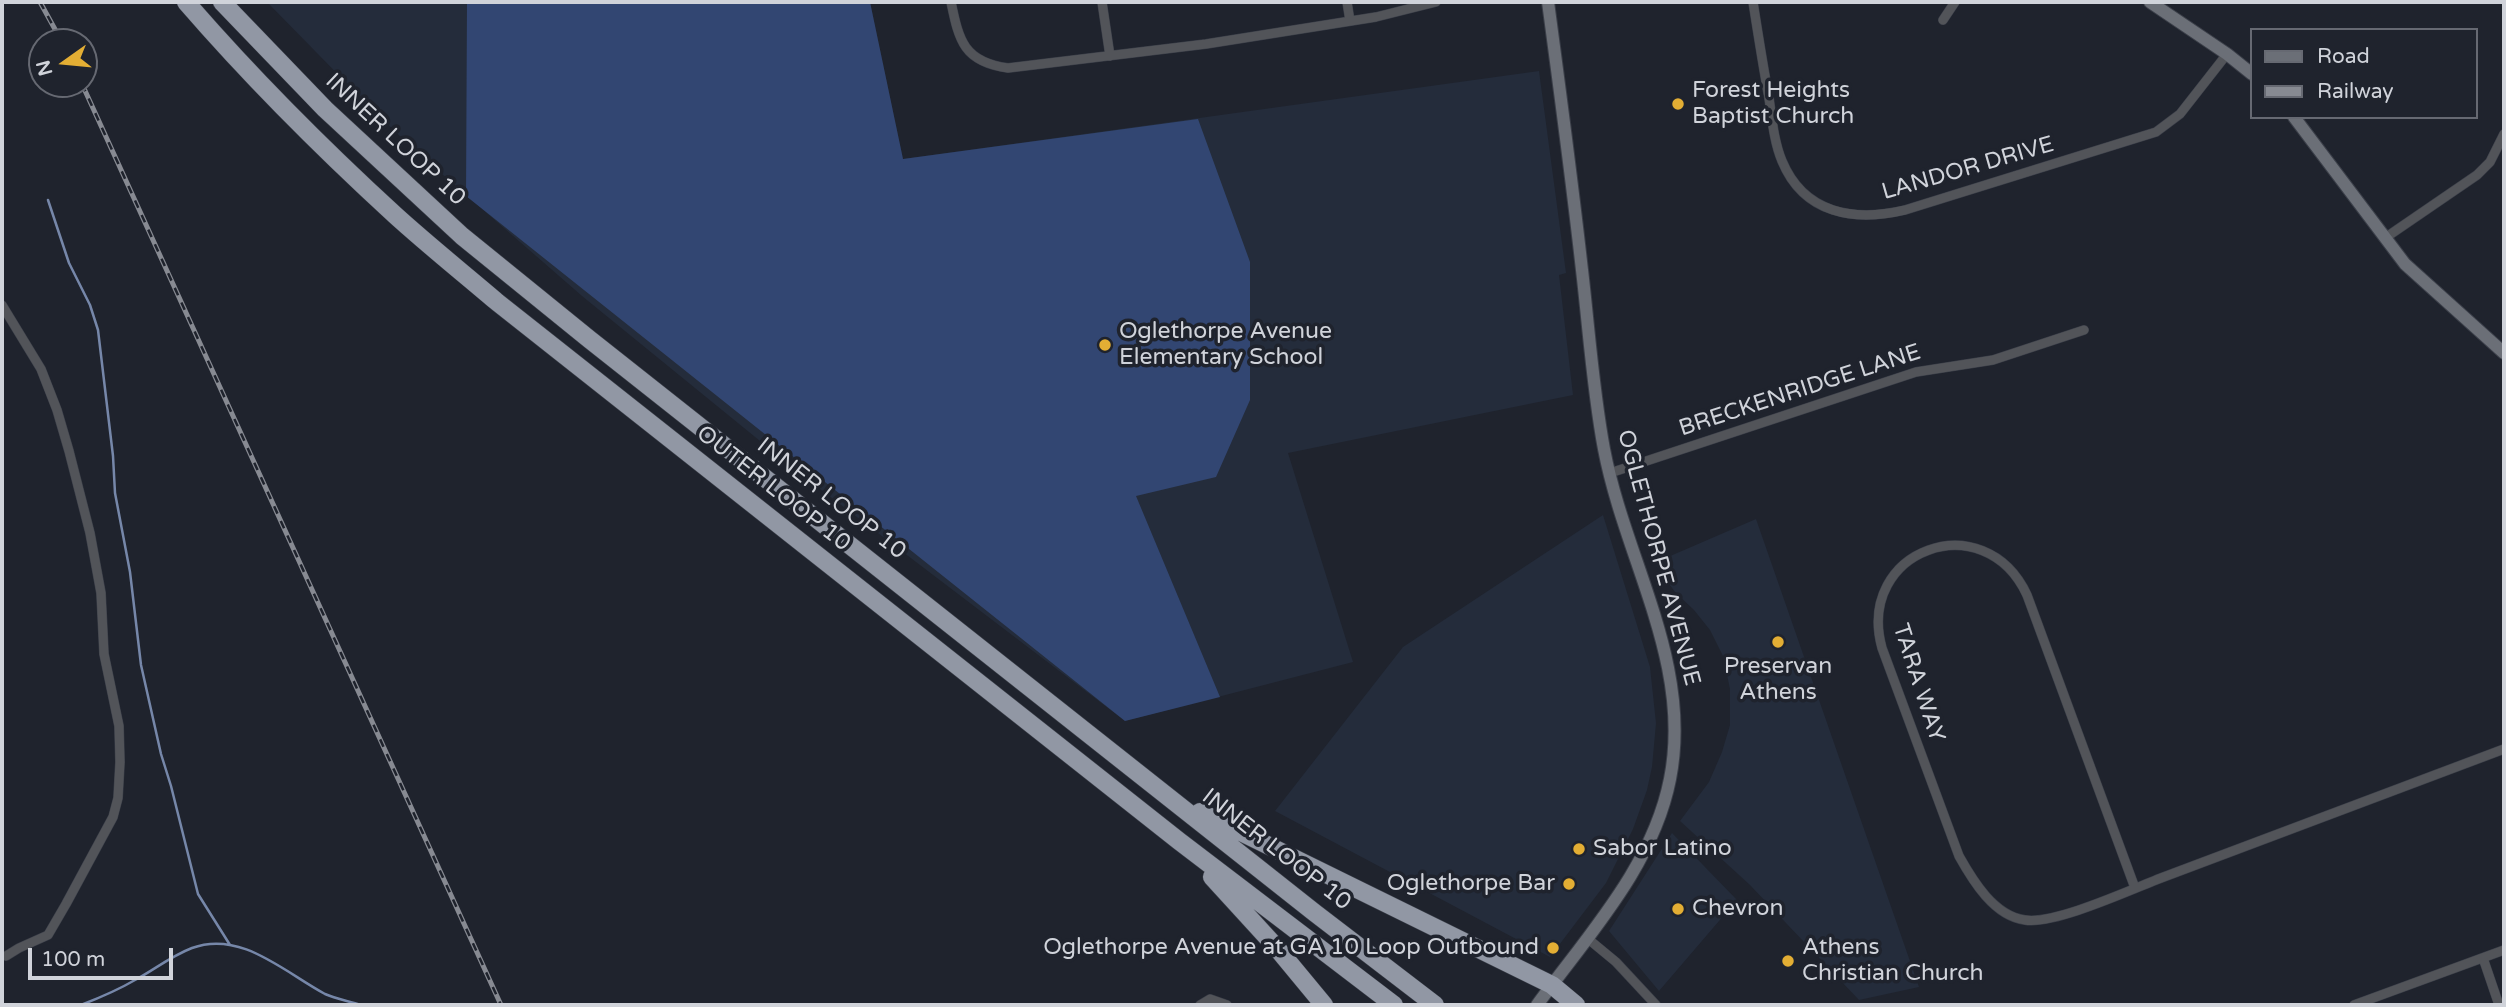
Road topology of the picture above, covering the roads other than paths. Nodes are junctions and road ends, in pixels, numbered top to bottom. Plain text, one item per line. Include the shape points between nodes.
1 (186, 2) edge
2 (222, 2) edge
3 (951, 2) edge
4 (1102, 2) edge
5 (1347, 2) edge
6 (1436, 2) edge
7 (1548, 2) edge
8 (1753, 2) edge
9 (1955, 2) edge
10 (2150, 2) edge
11 (1943, 20) dead end
12 (1350, 21) junction
13 (2227, 54) junction
14 (1110, 56) junction
15 (2250, 72) edge
16 (2296, 119) edge
17 (2504, 134) edge
18 (2385, 238) junction
19 (2, 305) edge
20 (2084, 330) dead end
21 (2504, 353) edge
22 (1609, 473) junction
23 (2504, 750) edge
24 (1171, 798) junction
25 (1178, 841) junction
26 (2135, 888) junction
27 (1587, 938) junction
28 (2504, 950) edge
29 (6, 956) dead end
30 (2483, 958) junction
31 (1552, 985) junction
32 (1200, 1005) edge
33 (1227, 1005) edge
34 (1324, 1005) edge
35 (1394, 1005) edge
36 (1435, 1005) edge
37 (1537, 1005) edge
38 (1576, 1005) edge
39 (1656, 1005) edge
40 (2354, 1005) edge
41 (2499, 1005) edge

1 - 25 highway, OUTER LOOP 10 via 396,217 496,302
2 - 24 highway, INNER LOOP 10 via 325,109 462,236
3 - 14 street via 963,44 974,58 991,65 1017,68
4 - 14 street
5 - 12 street
6 - 12 street
7 - 22 main road, OGLETHORPE AVENUE
8 - 13 street, LANDOR DRIVE via 1782,161 1795,184 1813,201 1857,216 1905,210 2156,132 2180,114
9 - 11 street
10 - 13 main road
12 - 14 street
13 - 15 main road
16 - 18 main road
17 - 18 street via 2490,162 2477,175
18 - 21 main road via 2421,279
19 - 29 street via 41,369 57,410 90,533 101,593 104,653 119,726 120,762 113,817 48,935
20 - 22 street, BRECKENRIDGE LANE via 1993,360 1916,372
22 - 27 main road, OGLETHORPE AVENUE via 1670,668 1674,752 1667,794 1653,835 1630,878
23 - 26 street, TARA WAY
24 - 31 highway
24 - 36 highway, INNER LOOP 10
25 - 34 highway
25 - 35 highway, OUTER LOOP 10
26 - 26 street, TARA WAY via 2059,916 2021,920 2000,909 1967,870 1953,843 1878,634 1879,602 1891,579 1910,559 1933,548 1958,544 1993,556 2014,572 2027,595
27 - 31 main road, OGLETHORPE AVENUE
27 - 39 street
28 - 30 street
30 - 40 street
30 - 41 street
31 - 37 main road, OGLETHORPE AVENUE
31 - 38 highway
32 - 33 street via 1210,999

